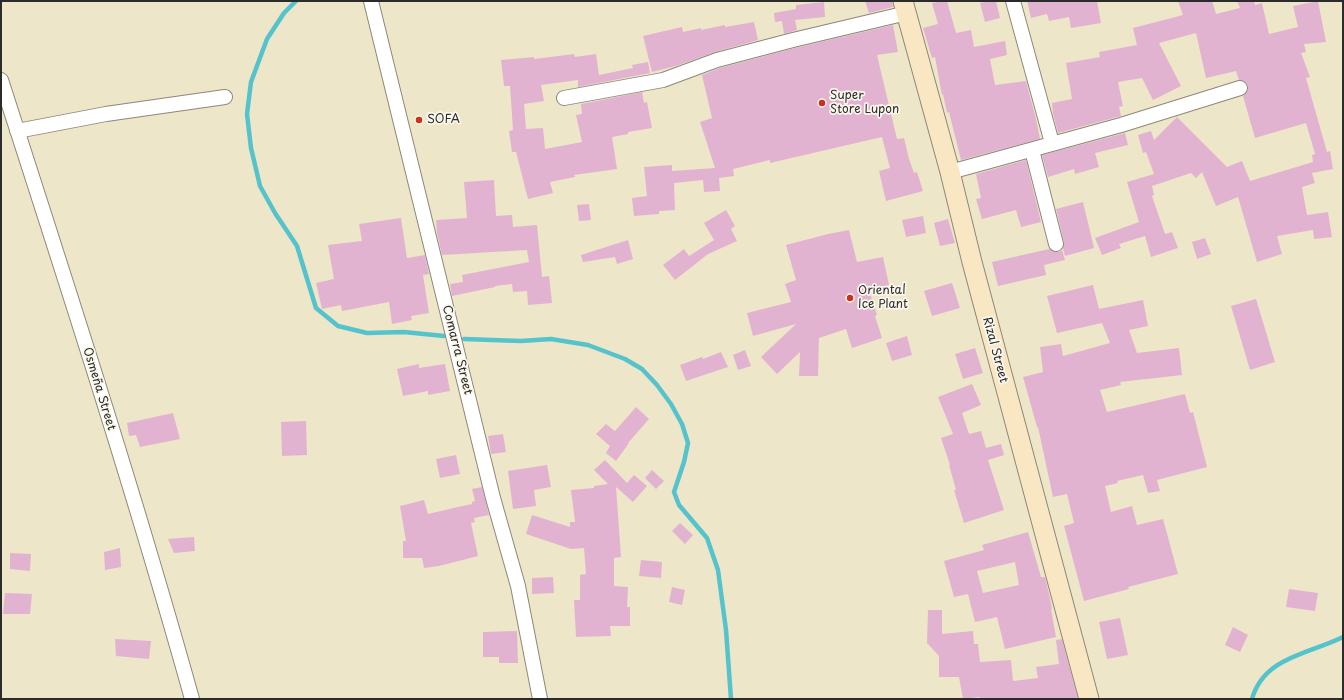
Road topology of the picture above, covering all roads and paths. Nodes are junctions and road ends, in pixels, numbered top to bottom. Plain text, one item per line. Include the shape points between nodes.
1 (371, 1) edge
2 (1013, 1) edge
3 (905, 7) edge
4 (1, 80) edge
5 (1240, 88) dead end
6 (225, 98) dead end
7 (564, 98) dead end
8 (18, 131) junction
9 (1052, 143) junction
10 (1032, 150) junction
11 (950, 172) junction
12 (1056, 244) dead end
13 (192, 699) edge
14 (540, 699) edge
15 (1089, 699) edge

1 - 14 street, Comarra Street via 493,498 518,586
2 - 9 street
3 - 7 street via 717,60 663,80
3 - 11 street, Rizal Street
4 - 8 street, Osmeña Street
5 - 9 street via 1121,125
6 - 8 street via 106,114
8 - 13 street, Osmeña Street via 117,446
9 - 10 street
10 - 11 street
10 - 12 street
11 - 15 street, Rizal Street

